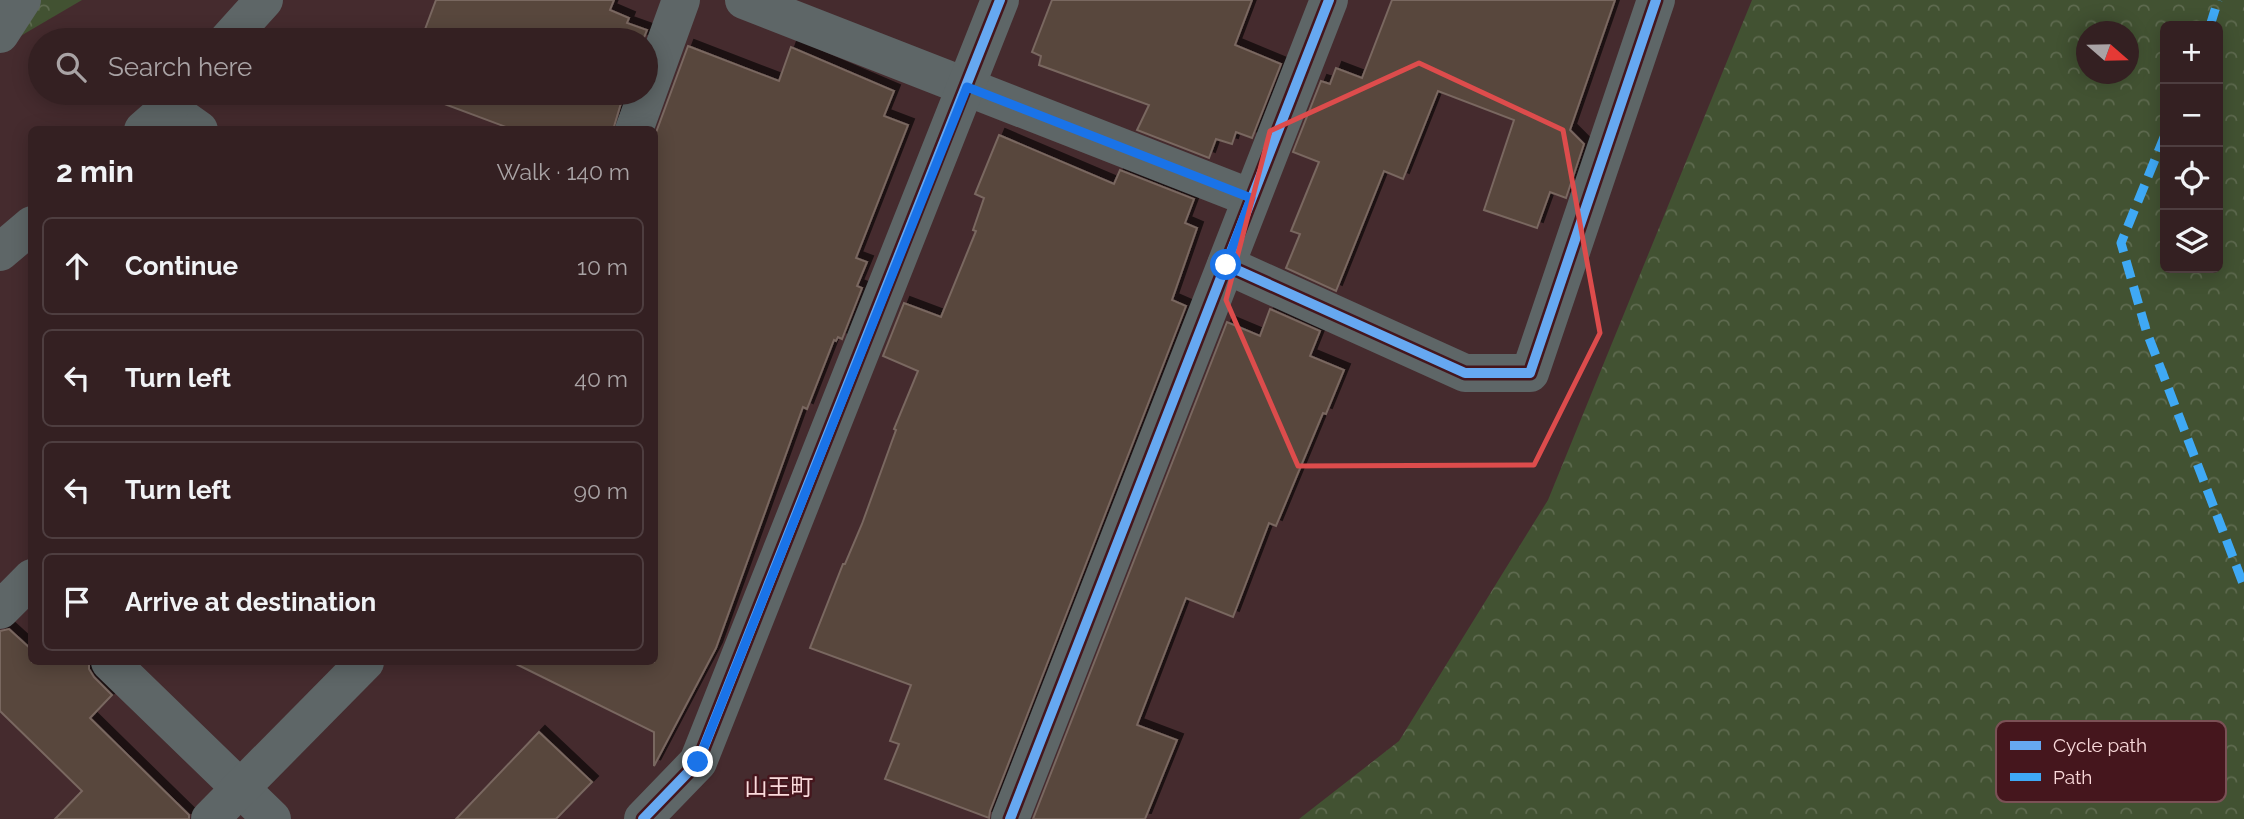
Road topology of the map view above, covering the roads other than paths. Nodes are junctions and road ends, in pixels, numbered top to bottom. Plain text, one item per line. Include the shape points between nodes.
1 (22, 0) edge
2 (264, 0) edge
3 (681, 0) edge
4 (744, 0) edge
5 (1000, 0) edge
6 (1329, 0) edge
7 (1656, 0) edge
8 (239, 28) edge
9 (0, 34) edge
10 (658, 64) edge
11 (967, 87) junction
12 (643, 105) edge
13 (164, 110) edge
14 (193, 126) edge
15 (635, 126) edge
16 (1251, 198) junction
17 (28, 228) edge
18 (0, 252) edge
19 (1226, 265) junction
20 (28, 584) edge
21 (0, 610) edge
22 (113, 665) edge
23 (362, 665) edge
24 (240, 788) junction
25 (211, 819) edge
26 (272, 819) edge
27 (643, 819) edge
28 (1010, 819) edge

1 - 9 street
2 - 8 street
3 - 10 street
4 - 11 street
5 - 11 street
6 - 16 street
7 - 19 street via 1530,373 1465,373
11 - 16 street
11 - 27 street via 698,762
12 - 15 street
13 - 14 street
16 - 19 street
17 - 18 street
19 - 28 street
20 - 21 street
22 - 24 street
23 - 24 street
24 - 25 street
24 - 26 street

